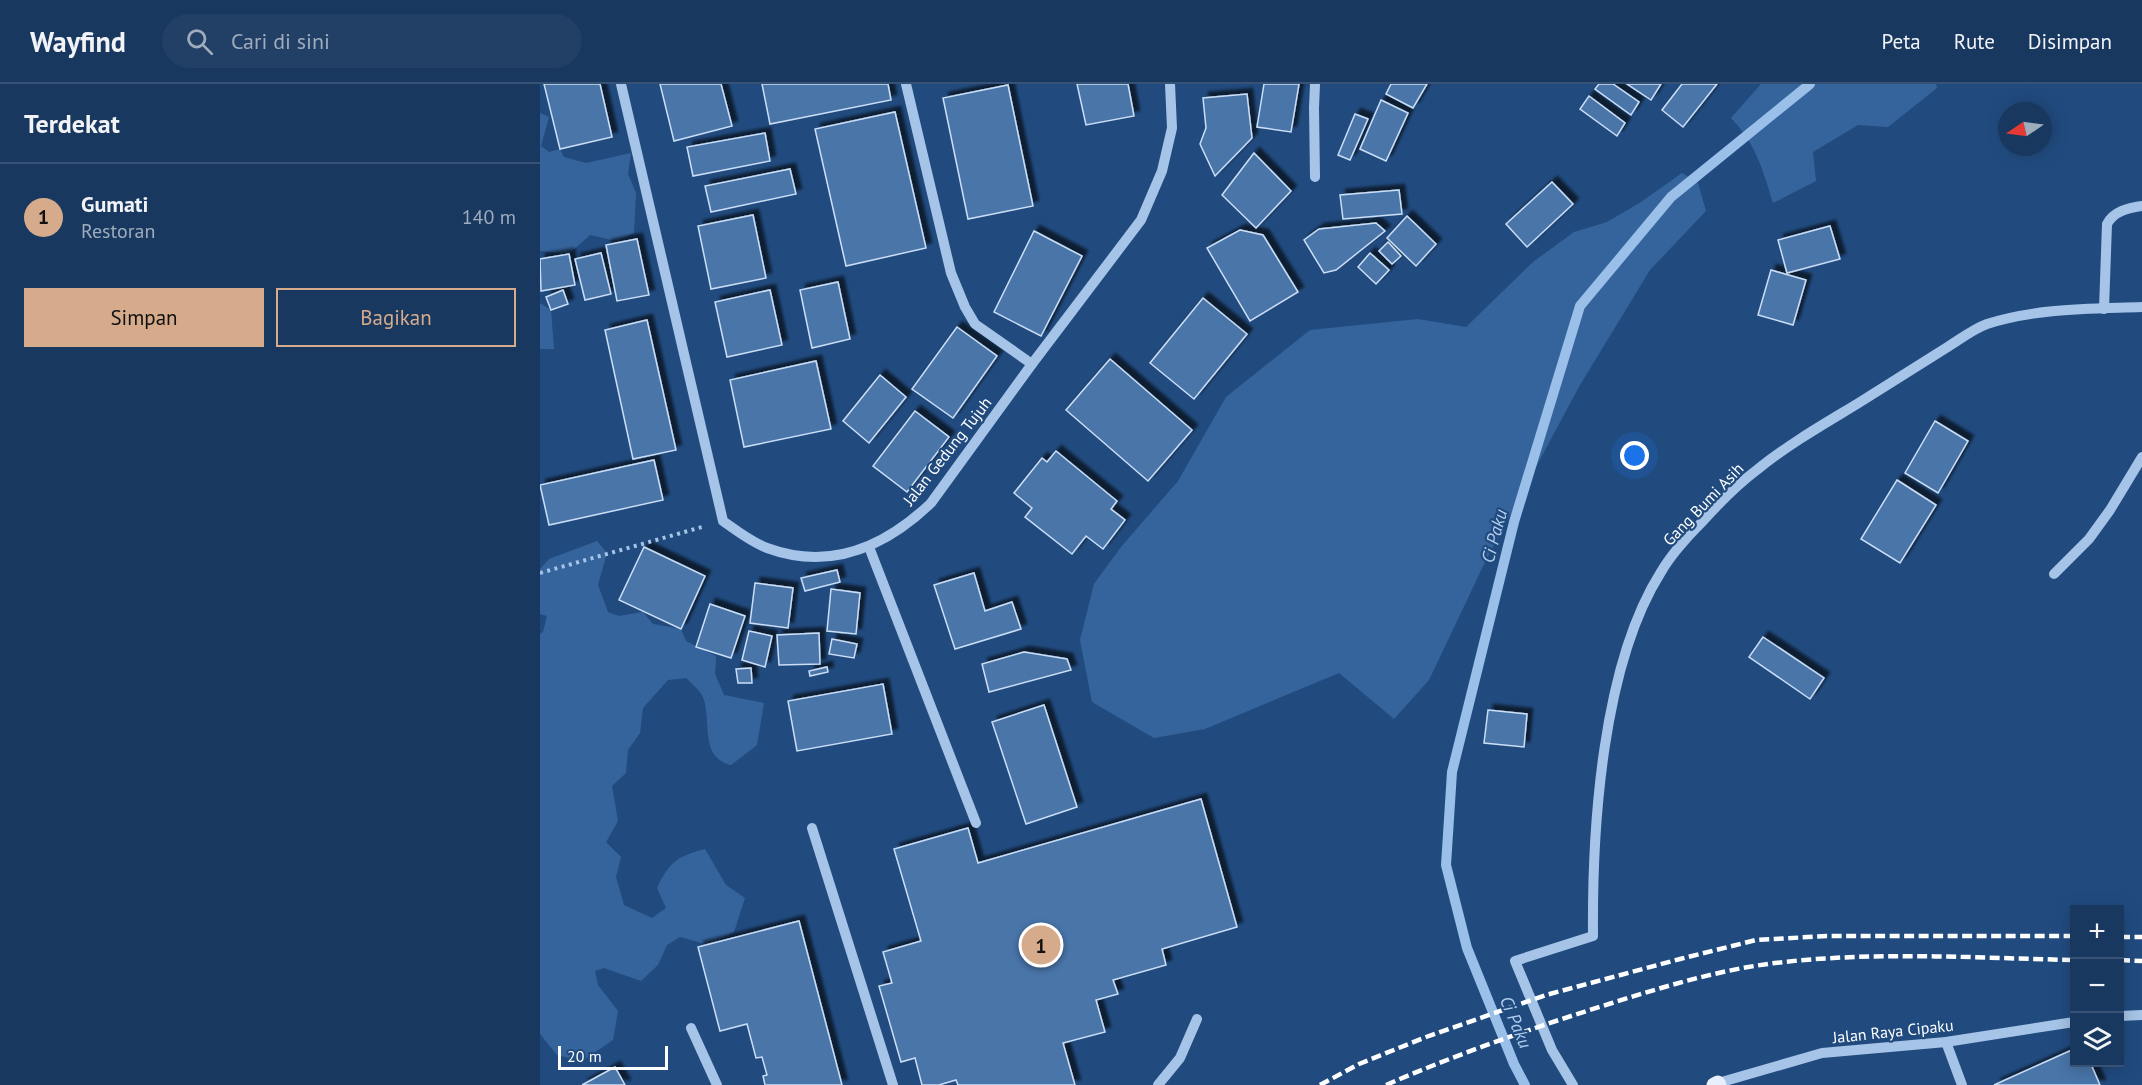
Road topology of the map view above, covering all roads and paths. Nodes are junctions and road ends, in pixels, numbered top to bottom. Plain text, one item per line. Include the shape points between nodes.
1 (621, 84) edge
2 (906, 84) edge
3 (1170, 84) edge
4 (1316, 84) edge
5 (1316, 177) dead end
6 (2142, 206) edge
7 (2142, 307) edge
8 (2104, 309) junction
9 (1032, 364) junction
10 (2142, 457) edge
11 (723, 522) junction
12 (869, 547) junction
13 (540, 573) edge
14 (2054, 574) dead end
15 (976, 823) dead end
16 (812, 828) dead end
17 (2142, 1015) edge
18 (2124, 1016) edge
19 (1197, 1019) dead end
20 (2070, 1023) edge
21 (691, 1028) dead end
22 (1947, 1042) junction
23 (1717, 1084) edge
24 (717, 1085) edge
25 (892, 1085) edge
26 (1158, 1085) edge
27 (1573, 1085) edge
28 (1962, 1085) edge

1 - 11 street
2 - 9 street via 951,273 965,307 975,324
3 - 9 street, Jalan Gedung Tujuh via 1172,128 1162,171 1141,220
4 - 5 street
6 - 8 street via 2121,211 2107,224
7 - 8 street, Gang Bumi Asih
8 - 27 street, Gang Bumi Asih via 2044,312 1985,325 1766,462 1728,494 1662,570 1630,636 1618,679 1600,788 1593,936 1515,961 1552,1050
9 - 12 street, Jalan Gedung Tujuh via 931,503 894,534
10 - 14 street via 2089,538
11 - 12 street, Jalan Gedung Tujuh via 766,548 792,555 845,554
11 - 13 path
12 - 15 street
16 - 25 street
17 - 18 street
19 - 26 street via 1180,1058
20 - 22 street, Jalan Raya Cipaku
21 - 24 street
22 - 23 street, Jalan Raya Cipaku via 1822,1053
22 - 28 street

